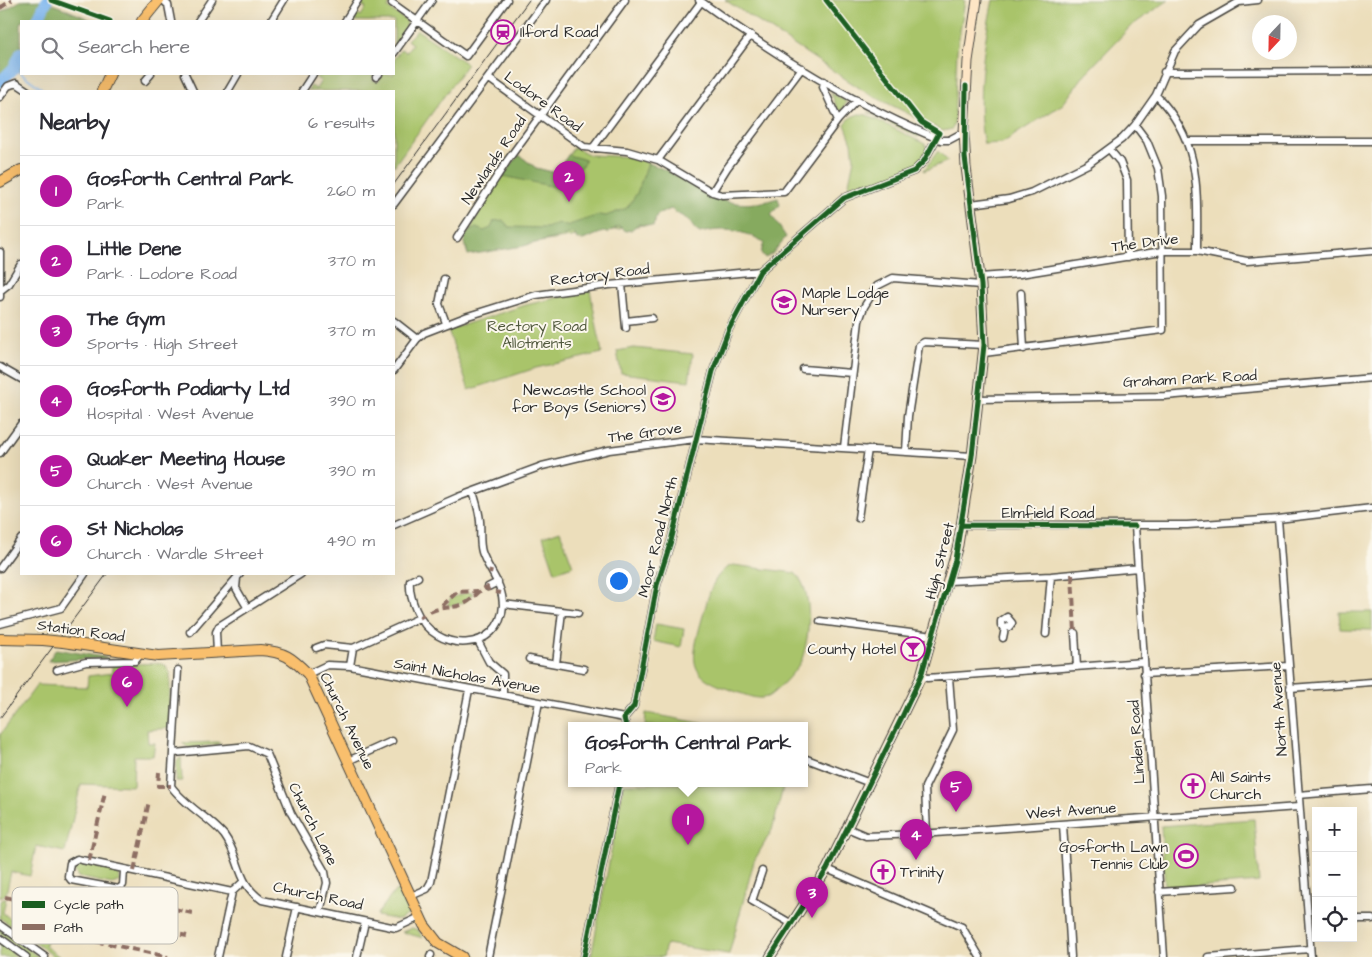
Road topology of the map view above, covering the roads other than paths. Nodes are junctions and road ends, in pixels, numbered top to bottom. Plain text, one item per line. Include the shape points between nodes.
1 (159, 0) edge
2 (163, 0) edge
3 (212, 0) edge
4 (284, 0) edge
5 (358, 0) edge
6 (432, 0) edge
7 (507, 0) edge
8 (546, 0) edge
9 (625, 0) edge
10 (978, 0) edge
11 (1258, 0) edge
12 (700, 1) edge
13 (392, 3) dead end
14 (143, 20) edge
15 (171, 20) edge
16 (199, 20) edge
17 (272, 20) edge
18 (346, 20) edge
19 (417, 21) junction
20 (751, 35) junction
21 (395, 52) edge
22 (802, 68) junction
23 (1372, 71) edge
24 (1164, 72) junction
25 (110, 75) edge
26 (150, 75) edge
27 (185, 75) edge
28 (237, 75) edge
29 (312, 75) edge
30 (488, 78) junction
31 (824, 80) junction
32 (145, 82) dead end
33 (26, 90) edge
34 (102, 90) edge
35 (193, 90) edge
36 (229, 90) edge
37 (303, 90) edge
38 (1156, 94) junction
39 (0, 97) edge
40 (857, 100) junction
41 (539, 115) junction
42 (838, 120) junction
43 (1135, 125) junction
44 (964, 132) junction
45 (936, 139) junction
46 (1187, 141) junction
47 (1372, 141) edge
48 (592, 149) junction
49 (1109, 149) junction
50 (658, 160) junction
51 (20, 171) edge
52 (0, 182) edge
53 (712, 192) junction
54 (395, 203) edge
55 (971, 204) junction
56 (457, 238) dead end
57 (1162, 251) junction
58 (1197, 251) junction
59 (1372, 251) edge
60 (0, 252) edge
61 (1128, 257) junction
62 (20, 266) edge
63 (760, 271) junction
64 (444, 278) dead end
65 (981, 281) junction
66 (622, 284) junction
67 (0, 291) edge
68 (1021, 293) dead end
69 (0, 296) edge
70 (652, 318) dead end
71 (395, 323) edge
72 (446, 324) junction
73 (417, 338) junction
74 (984, 349) junction
75 (1024, 349) junction
76 (0, 367) edge
77 (395, 369) edge
78 (803, 369) dead end
79 (852, 373) junction
80 (20, 377) edge
81 (1372, 378) edge
82 (979, 399) junction
83 (20, 425) edge
84 (695, 438) junction
85 (844, 448) junction
86 (868, 449) junction
87 (906, 451) junction
88 (0, 453) edge
89 (972, 456) junction
90 (473, 492) junction
91 (1372, 508) edge
92 (858, 518) dead end
93 (1278, 519) junction
94 (395, 524) edge
95 (962, 525) junction
96 (1135, 526) junction
97 (20, 541) edge
98 (0, 568) edge
99 (1138, 568) junction
100 (84, 575) edge
101 (300, 575) edge
102 (238, 576) edge
103 (1051, 576) junction
104 (418, 577) dead end
105 (949, 581) junction
106 (498, 582) junction
107 (488, 587) dead end
108 (503, 604) junction
109 (247, 607) junction
110 (562, 611) junction
111 (578, 613) dead end
112 (419, 618) junction
113 (820, 621) dead end
114 (0, 624) edge
115 (1005, 628) dead end
116 (190, 632) dead end
117 (1075, 633) dead end
118 (1046, 634) dead end
119 (933, 636) junction
120 (1003, 638) dead end
121 (0, 639) edge
122 (478, 641) junction
123 (316, 648) dead end
124 (353, 648) junction
125 (217, 653) junction
126 (141, 654) junction
127 (158, 656) joint
128 (529, 659) dead end
129 (1143, 662) junction
130 (556, 664) junction
131 (350, 666) junction
132 (1289, 666) junction
133 (1077, 667) junction
134 (584, 669) dead end
135 (57, 670) dead end
136 (178, 670) dead end
137 (308, 674) junction
138 (1144, 674) junction
139 (921, 676) junction
140 (949, 676) junction
141 (1372, 682) edge
142 (1290, 688) junction
143 (469, 690) junction
144 (503, 695) junction
145 (539, 702) junction
146 (624, 718) junction
147 (625, 722) edge
148 (392, 741) dead end
149 (174, 754) junction
150 (350, 760) junction
151 (808, 760) edge
152 (870, 783) junction
153 (617, 787) edge
154 (1372, 789) edge
155 (1298, 795) junction
156 (1298, 806) junction
157 (1154, 818) junction
158 (1063, 824) junction
159 (847, 828) junction
160 (927, 834) junction
161 (827, 869) junction
162 (124, 871) junction
163 (762, 871) dead end
164 (244, 882) junction
165 (108, 887) edge
166 (121, 887) edge
167 (1235, 887) dead end
168 (232, 892) junction
169 (1160, 892) junction
170 (411, 896) junction
171 (297, 907) junction
172 (320, 912) junction
173 (1372, 919) edge
174 (1357, 920) edge
175 (422, 921) junction
176 (365, 922) junction
177 (792, 924) junction
178 (0, 925) edge
179 (12, 934) edge
180 (0, 938) edge
181 (26, 944) edge
182 (1310, 949) junction
183 (26, 957) edge
184 (44, 957) edge
185 (218, 957) edge
186 (286, 957) edge
187 (357, 957) edge
188 (462, 957) edge
189 (488, 957) edge
190 (584, 957) edge
191 (770, 957) edge
192 (980, 957) edge
193 (1071, 957) edge
194 (1164, 957) edge
195 (1208, 957) edge
196 (1310, 957) edge

1 - 14 main road
2 - 15 street via 168,5
3 - 16 street
4 - 17 street
5 - 18 street
6 - 19 street
7 - 19 street via 466,56
8 - 30 street
9 - 41 street, Newlands Road
10 - 44 main road, High Street via 967,69
11 - 24 street via 1239,2 1199,26 1175,51
12 - 20 street
12 - 48 street
13 - 19 street
19 - 21 street
20 - 22 street
20 - 50 street
22 - 31 street
22 - 53 street
23 - 24 street
24 - 38 street
25 - 34 main road
26 - 32 street
27 - 35 street
28 - 36 street
29 - 37 street
30 - 41 street, Lodore Road
30 - 54 street
31 - 40 street
31 - 42 street via 823,87
33 - 39 street via 16,83 8,86
38 - 43 street
38 - 46 street via 1168,107
40 - 42 street, Lodore Road
40 - 45 street
41 - 48 street, Lodore Road via 584,147
41 - 56 street, Newlands Road
42 - 53 street, Lodore Road via 784,192 722,195
43 - 49 street
43 - 57 street via 1147,141 1158,168 1162,196
44 - 45 street via 949,140
44 - 55 main road, High Street
45 - 63 street via 914,171 844,198
46 - 47 street
46 - 58 street via 1197,177
48 - 50 street, Lodore Road via 627,151
49 - 55 street via 1088,164 1032,192
49 - 61 street via 1120,162 1126,180
50 - 53 street, Lodore Road
51 - 52 main road
55 - 65 main road, High Street
57 - 58 street, The Drive
57 - 61 street, The Drive
57 - 75 street via 1163,330
58 - 59 street, The Drive via 1247,261
60 - 67 street
61 - 65 street, The Drive
62 - 67 street via 9,284
63 - 66 street, Rectory Road
63 - 84 street, Moor Road North via 729,329 713,371
64 - 72 street via 439,304
65 - 74 main road, High Street
65 - 79 street, The Drive via 893,278 877,286 858,320
66 - 70 street via 626,324
66 - 72 street, Rectory Road via 536,296
67 - 69 street
68 - 75 street
71 - 73 street
72 - 73 street, Rectory Road
73 - 77 street, Rectory Road
74 - 75 street
74 - 82 main road, High Street
74 - 87 street via 924,342 919,345
76 - 80 street
78 - 79 street
79 - 85 street, The Drive
81 - 82 street, Graham Park Road via 1165,396
82 - 89 main road, High Street
83 - 88 street
84 - 85 street, The Grove
84 - 90 street, The Grove via 609,450 542,466
84 - 146 street, Moor Road North via 671,541 657,585 634,706
85 - 86 street, The Grove
86 - 87 street, The Grove
86 - 92 street
87 - 89 street, The Grove
89 - 95 main road, High Street
90 - 94 street, The Grove
90 - 106 street via 480,518 481,550
91 - 93 street, Elmfield Road
93 - 96 street, Elmfield Road
93 - 132 street, North Avenue
95 - 96 street, Elmfield Road
95 - 105 main road, High Street
96 - 99 street, Linden Road
97 - 98 street
99 - 103 street
99 - 129 street, Linden Road
100 - 114 street via 61,608
101 - 109 street
102 - 109 street via 236,588
102 - 116 street
103 - 105 street
103 - 118 street
104 - 112 street via 410,580 409,587
105 - 119 main road, High Street
106 - 107 street
106 - 108 street
108 - 110 street
108 - 122 street via 492,630
109 - 125 street via 216,632
110 - 111 street
110 - 130 street
112 - 122 street via 443,640 454,643
112 - 124 street
113 - 119 street
115 - 120 street
117 - 133 street
119 - 139 main road, High Street
121 - 126 main road, Station Road, bridge via 64,642
122 - 144 street via 489,662 503,674
123 - 124 street via 324,644
124 - 131 street
125 - 127 main road, Church Avenue
125 - 137 main road, Church Avenue via 276,652 290,656
126 - 127 main road, Station Road
126 - 135 street via 135,661 86,662
128 - 130 street
129 - 133 street
129 - 138 street, Linden Road
130 - 134 street
131 - 137 street, Saint Nicholas Avenue via 326,665
131 - 143 street, Saint Nicholas Avenue
132 - 138 street
132 - 142 street, North Avenue
133 - 140 street
136 - 149 street, Church Road
137 - 150 main road, Church Avenue
138 - 157 street, Linden Road
139 - 140 street
139 - 152 main road, High Street
140 - 160 street via 953,730 925,787
141 - 142 street
142 - 155 street, North Avenue
143 - 144 street, Saint Nicholas Avenue
143 - 170 street via 431,882
144 - 145 street, Saint Nicholas Avenue
145 - 146 street, Saint Nicholas Avenue
145 - 189 street
146 - 147 street
148 - 150 street
149 - 164 street, Church Road via 171,786 179,797 224,835
149 - 172 street, Church Lane via 249,746 267,754 291,813 325,872 327,883
150 - 170 main road, Church Avenue
151 - 152 street
152 - 159 main road, High Street
153 - 190 street
154 - 155 street
155 - 156 street, North Avenue
156 - 157 street, West Avenue
156 - 182 street, North Avenue
157 - 158 street, West Avenue
157 - 169 street, Linden Road
158 - 160 street, West Avenue
158 - 193 street
159 - 160 street, West Avenue via 866,836
159 - 161 main road, High Street
161 - 177 main road, High Street
161 - 192 street via 962,928
162 - 165 street via 77,859 70,863 68,876 71,880
162 - 166 street
162 - 168 street via 129,869
163 - 177 street via 752,901
164 - 168 street
164 - 171 street, Church Road via 250,892 262,900
167 - 169 street
168 - 185 street
169 - 194 street, Linden Road
170 - 175 main road, Church Avenue
171 - 172 street, Church Road
171 - 186 street
172 - 176 street, Church Road
173 - 174 street
175 - 176 street, Church Road via 396,928
175 - 188 main road via 438,943
176 - 187 street
177 - 191 main road, High Street
178 - 179 street
180 - 183 street
181 - 184 street
182 - 195 street
182 - 196 street, North Avenue

